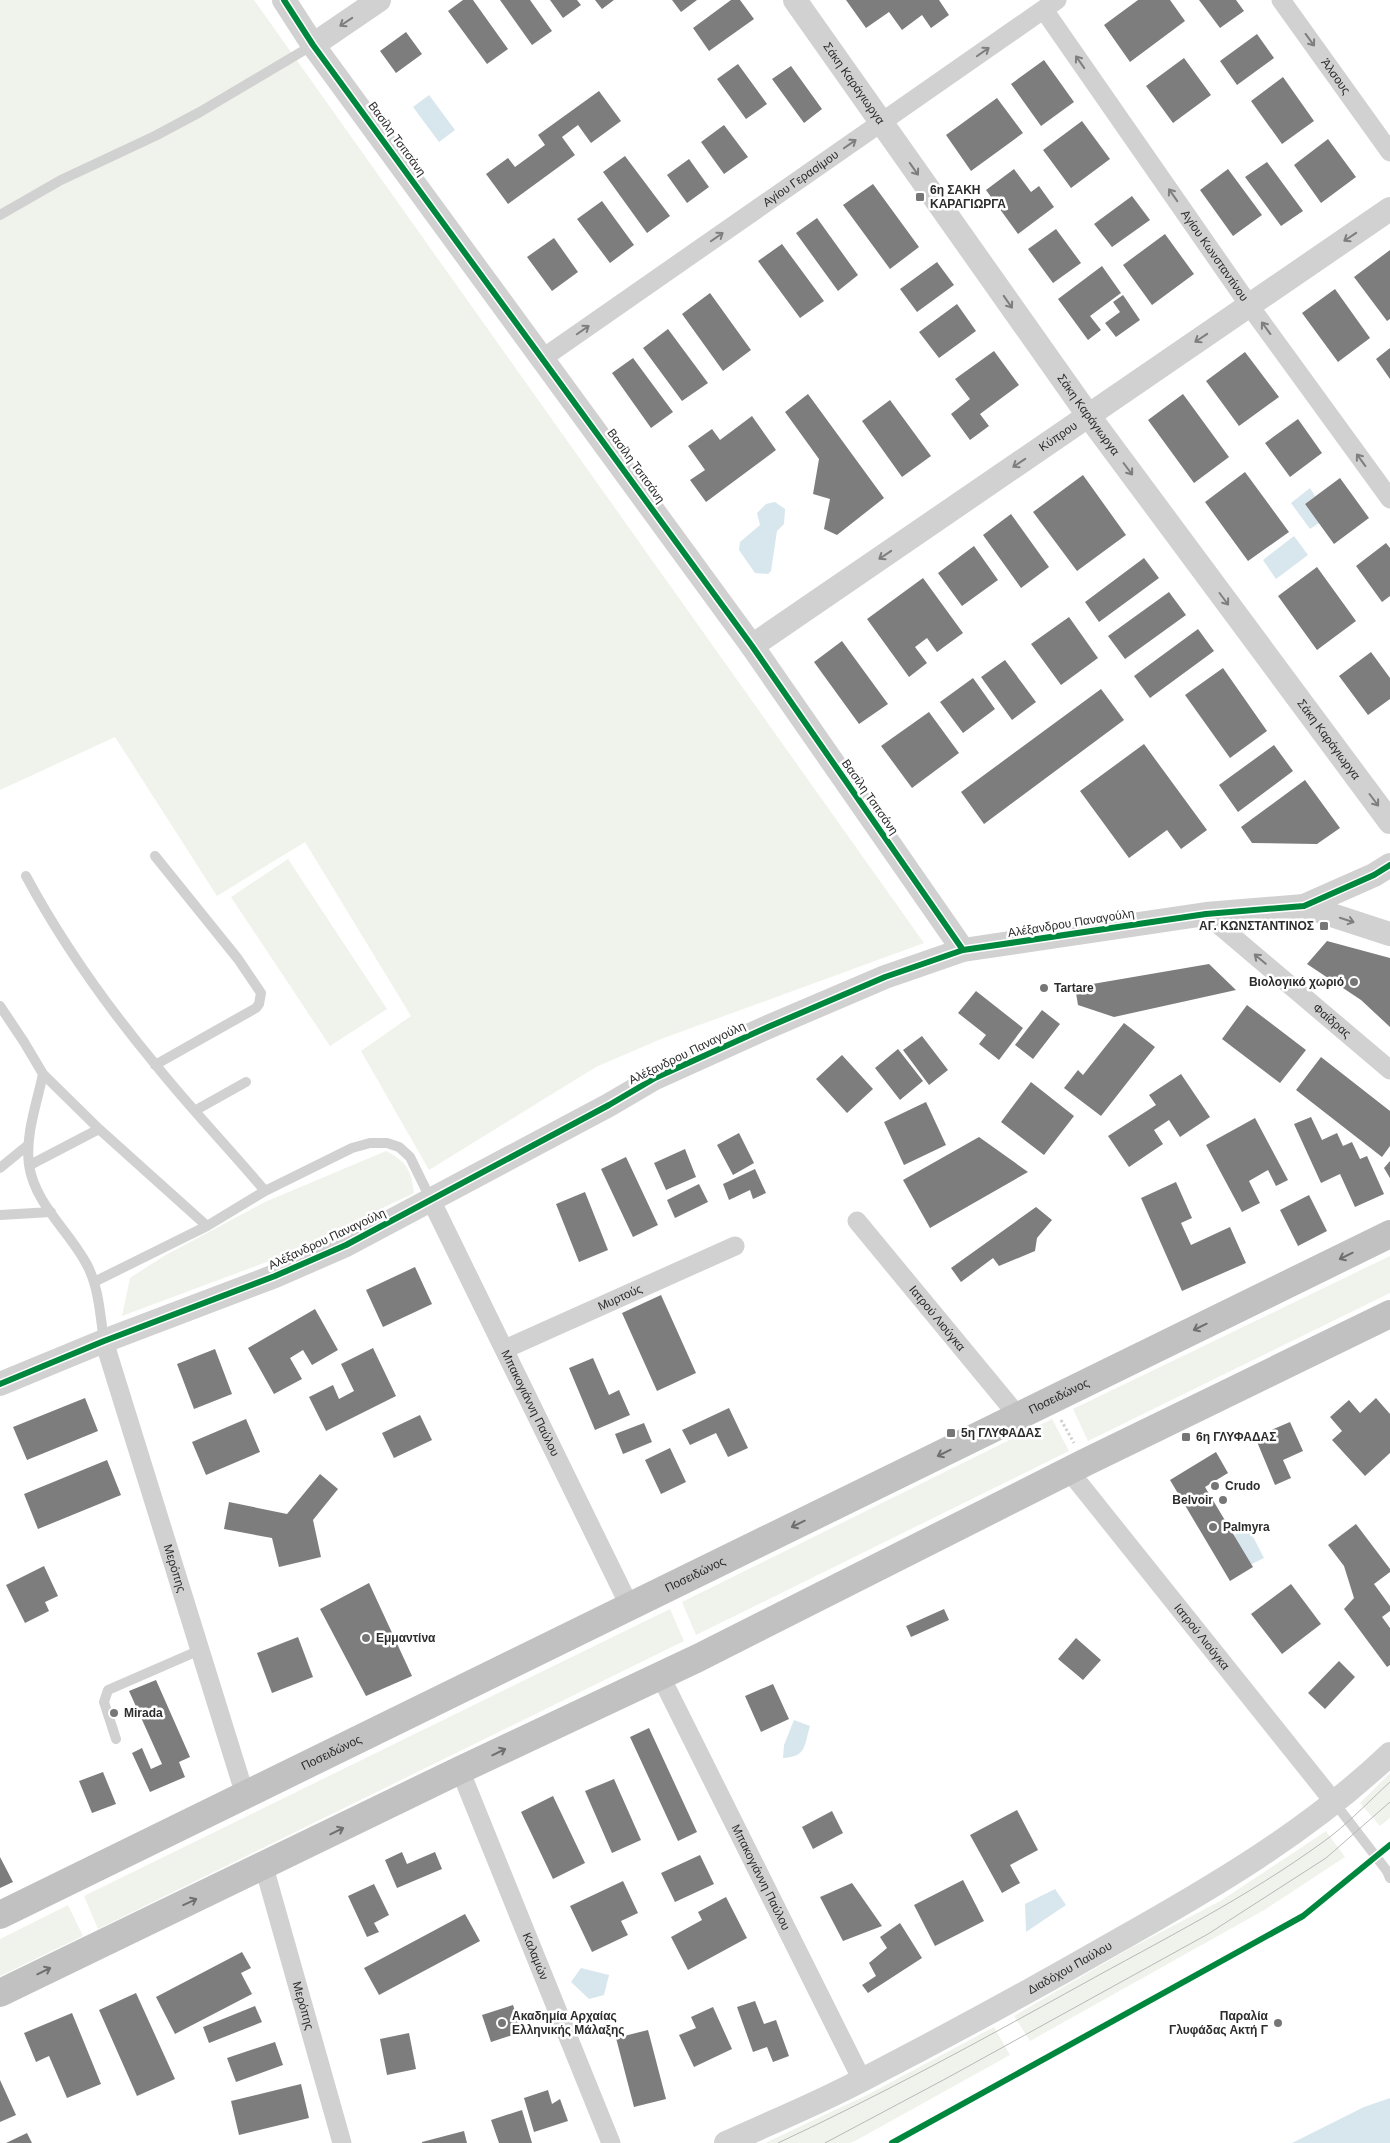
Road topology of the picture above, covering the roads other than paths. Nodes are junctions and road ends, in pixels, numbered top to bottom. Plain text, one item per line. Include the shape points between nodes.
1 (284, 0) edge
2 (379, 0) edge
3 (796, 0) edge
4 (1281, 0) edge
5 (1050, 5) edge
6 (313, 45) junction
7 (882, 122) junction
8 (1390, 152) edge
9 (1390, 209) edge
10 (0, 215) edge
11 (1249, 305) junction
12 (543, 358) junction
13 (1088, 415) junction
14 (1390, 499) edge
15 (752, 646) junction
16 (1390, 822) edge
17 (155, 856) dead end
18 (1390, 865) edge
19 (26, 876) dead end
20 (1304, 906) junction
21 (1206, 914) junction
22 (1390, 934) edge
23 (963, 950) junction
24 (0, 1006) edge
25 (155, 1065) junction
26 (1390, 1070) edge
27 (43, 1074) junction
28 (246, 1082) dead end
29 (196, 1110) junction
30 (99, 1129) junction
31 (28, 1145) junction
32 (30, 1165) junction
33 (0, 1168) edge
34 (265, 1191) junction
35 (431, 1200) junction
36 (51, 1212) junction
37 (0, 1215) edge
38 (857, 1221) dead end
39 (207, 1226) junction
40 (1390, 1234) edge
41 (735, 1246) dead end
42 (94, 1282) junction
43 (1390, 1314) edge
44 (104, 1341) junction
45 (505, 1349) junction
46 (0, 1384) edge
47 (1018, 1416) junction
48 (1077, 1468) junction
49 (630, 1607) junction
50 (200, 1650) junction
51 (660, 1675) junction
52 (116, 1739) dead end
53 (1390, 1754) edge
54 (460, 1770) junction
55 (245, 1795) junction
56 (1334, 1802) junction
57 (264, 1867) junction
58 (1390, 1877) edge
59 (0, 1915) edge
60 (0, 1993) edge
61 (862, 2080) junction
62 (342, 2143) edge
63 (611, 2143) edge
64 (726, 2143) edge

1 - 6 street, Βασίλη Τσιτσάνη
2 -> 6 street
3 - 7 street, Σάκη Καράγιωργα
4 -> 8 street, Άλσους
7 -> 5 street, Αγίου Γερασίμου
11 -> 5 street, Αγίου Κωνσταντίνου
6 - 10 lane via 200,112 61,180
6 - 12 street, Βασίλη Τσιτσάνη
12 -> 7 street, Αγίου Γερασίμου
7 -> 13 street, Σάκη Καράγιωργα
9 -> 11 street, Κύπρου
11 -> 13 street, Κύπρου
14 -> 11 street, Αγίου Κωνσταντίνου
12 - 15 street, Βασίλη Τσιτσάνη
13 -> 15 street, Κύπρου
13 -> 16 street, Σάκη Καράγιωργα
15 - 23 street, Βασίλη Τσιτσάνη
17 - 25 lane via 238,959 261,993 260,1004 256,1008
18 - 20 street, Αλέξανδρου Παναγούλη
19 - 25 lane via 61,938
20 - 21 street, Αλέξανδρου Παναγούλη
20 -> 22 street, Αλέξανδρου Παναγούλη
21 - 23 street, Αλέξανδρου Παναγούλη
26 -> 21 street, Φαίδρας
23 - 35 street, Αλέξανδρου Παναγούλη via 885,977 655,1078
24 - 27 lane
25 - 29 lane
27 - 30 lane
27 - 31 lane
28 - 29 lane
29 - 34 lane
30 - 32 lane
30 - 39 lane
31 - 32 lane
31 - 33 lane
32 - 36 lane via 34,1181
34 - 35 lane via 352,1148 387,1143 410,1157
34 - 39 lane
35 - 44 street, Αλέξανδρου Παναγούλη via 275,1276
35 - 45 street, Μπακογιάννη Παύλου
36 - 37 lane
36 - 42 lane via 87,1263
38 - 47 street, Ιατρού Λιούγκα
39 - 42 lane
40 -> 47 highway, Ποσειδώνος
41 - 45 street, Μυρτούς
42 - 44 lane
43 - 48 highway
44 - 46 street, Αλέξανδρου Παναγούλη
44 - 50 street, Μερόπης
45 - 49 street, Μπακογιάννη Παύλου
47 -> 49 highway, Ποσειδώνος
48 - 51 highway
48 - 56 street, Ιατρού Λιούγκα
49 - 55 highway, Ποσειδώνος
50 - 52 lane via 108,1690 104,1702
50 - 55 street, Μερόπης
54 -> 51 highway
51 - 61 street, Μπακογιάννη Παύλου
53 - 56 street, Διαδόχου Παύλου
57 -> 54 highway
54 - 63 street, Καλαμών
55 - 59 highway, Ποσειδώνος
56 - 58 lane
56 - 61 street, Διαδόχου Παύλου via 1268,1851 1195,1897 1028,1992
60 -> 57 highway
57 - 62 street, Μερόπης
61 - 64 street, Διαδόχου Παύλου

